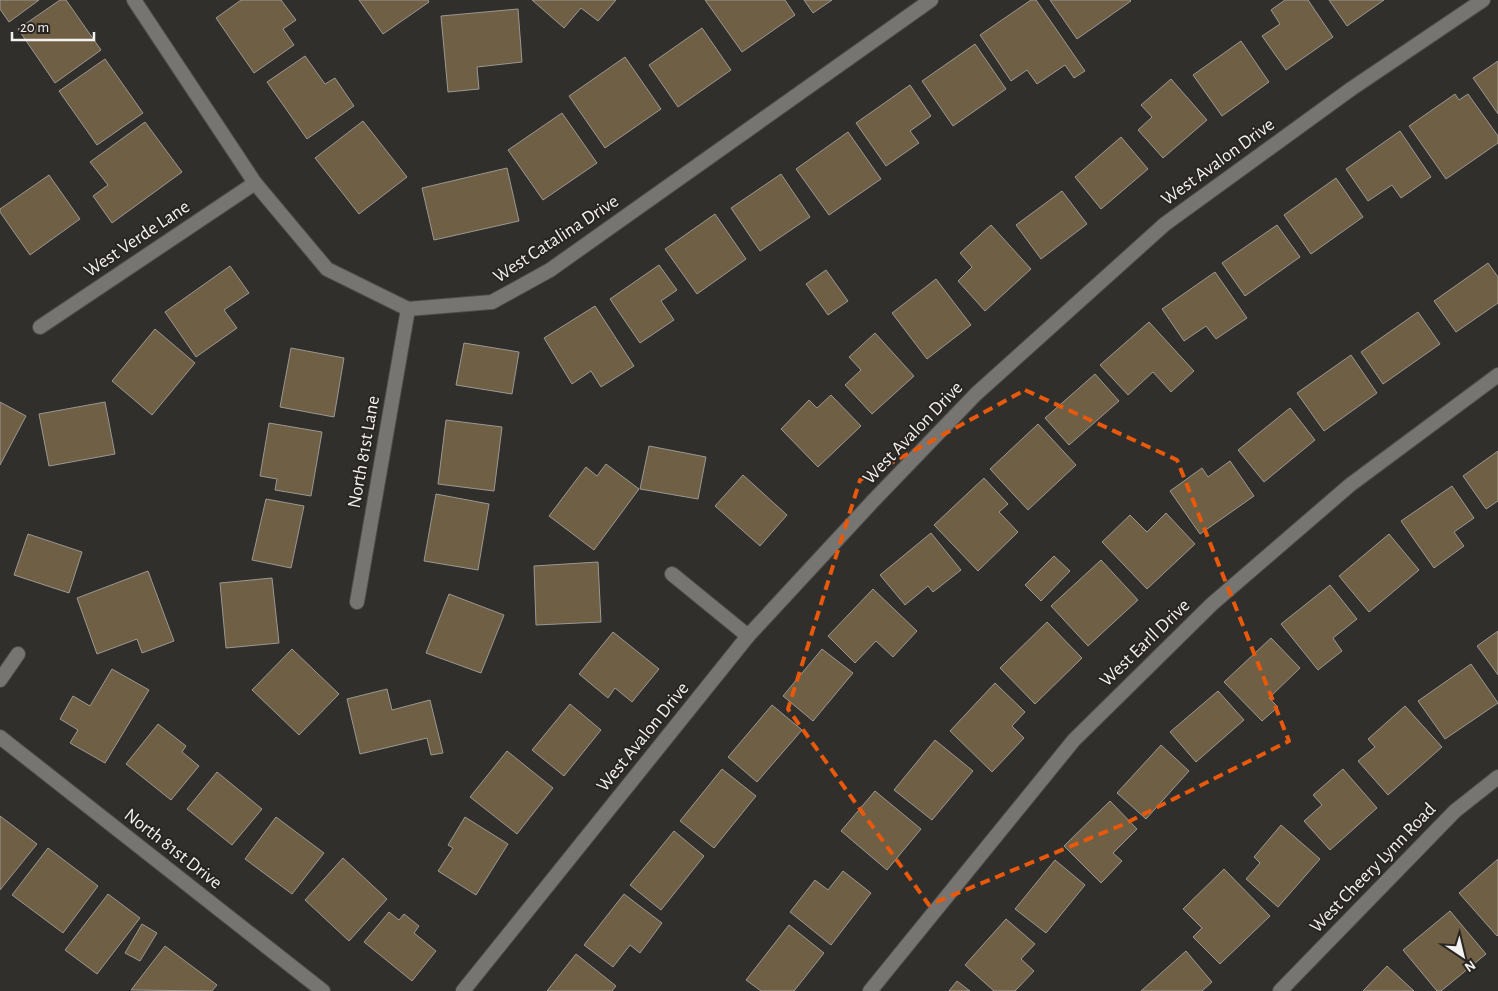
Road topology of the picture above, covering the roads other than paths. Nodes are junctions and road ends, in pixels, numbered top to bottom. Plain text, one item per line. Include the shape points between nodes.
1 (134, 0) edge
2 (931, 0) edge
3 (1483, 0) edge
4 (255, 183) junction
5 (408, 309) junction
6 (40, 327) dead end
7 (1498, 375) edge
8 (672, 574) dead end
9 (357, 602) dead end
10 (748, 636) junction
11 (18, 654) dead end
12 (0, 680) edge
13 (0, 737) edge
14 (1498, 777) edge
15 (322, 991) edge
16 (463, 991) edge
17 (870, 991) edge
18 (1280, 991) edge

1 - 4 street
2 - 5 street, West Catalina Drive via 550,270 492,302
3 - 10 street, West Avalon Drive via 1350,89 1165,224 976,394
4 - 5 street via 327,269
4 - 6 street, West Verde Lane
5 - 9 street, North 81st Lane
7 - 17 street, West Earll Drive via 1350,485 1212,604 1074,740
8 - 10 street
10 - 16 street, West Avalon Drive
11 - 12 street
13 - 15 street, North 81st Drive
14 - 18 street, West Cheery Lynn Road via 1455,811

